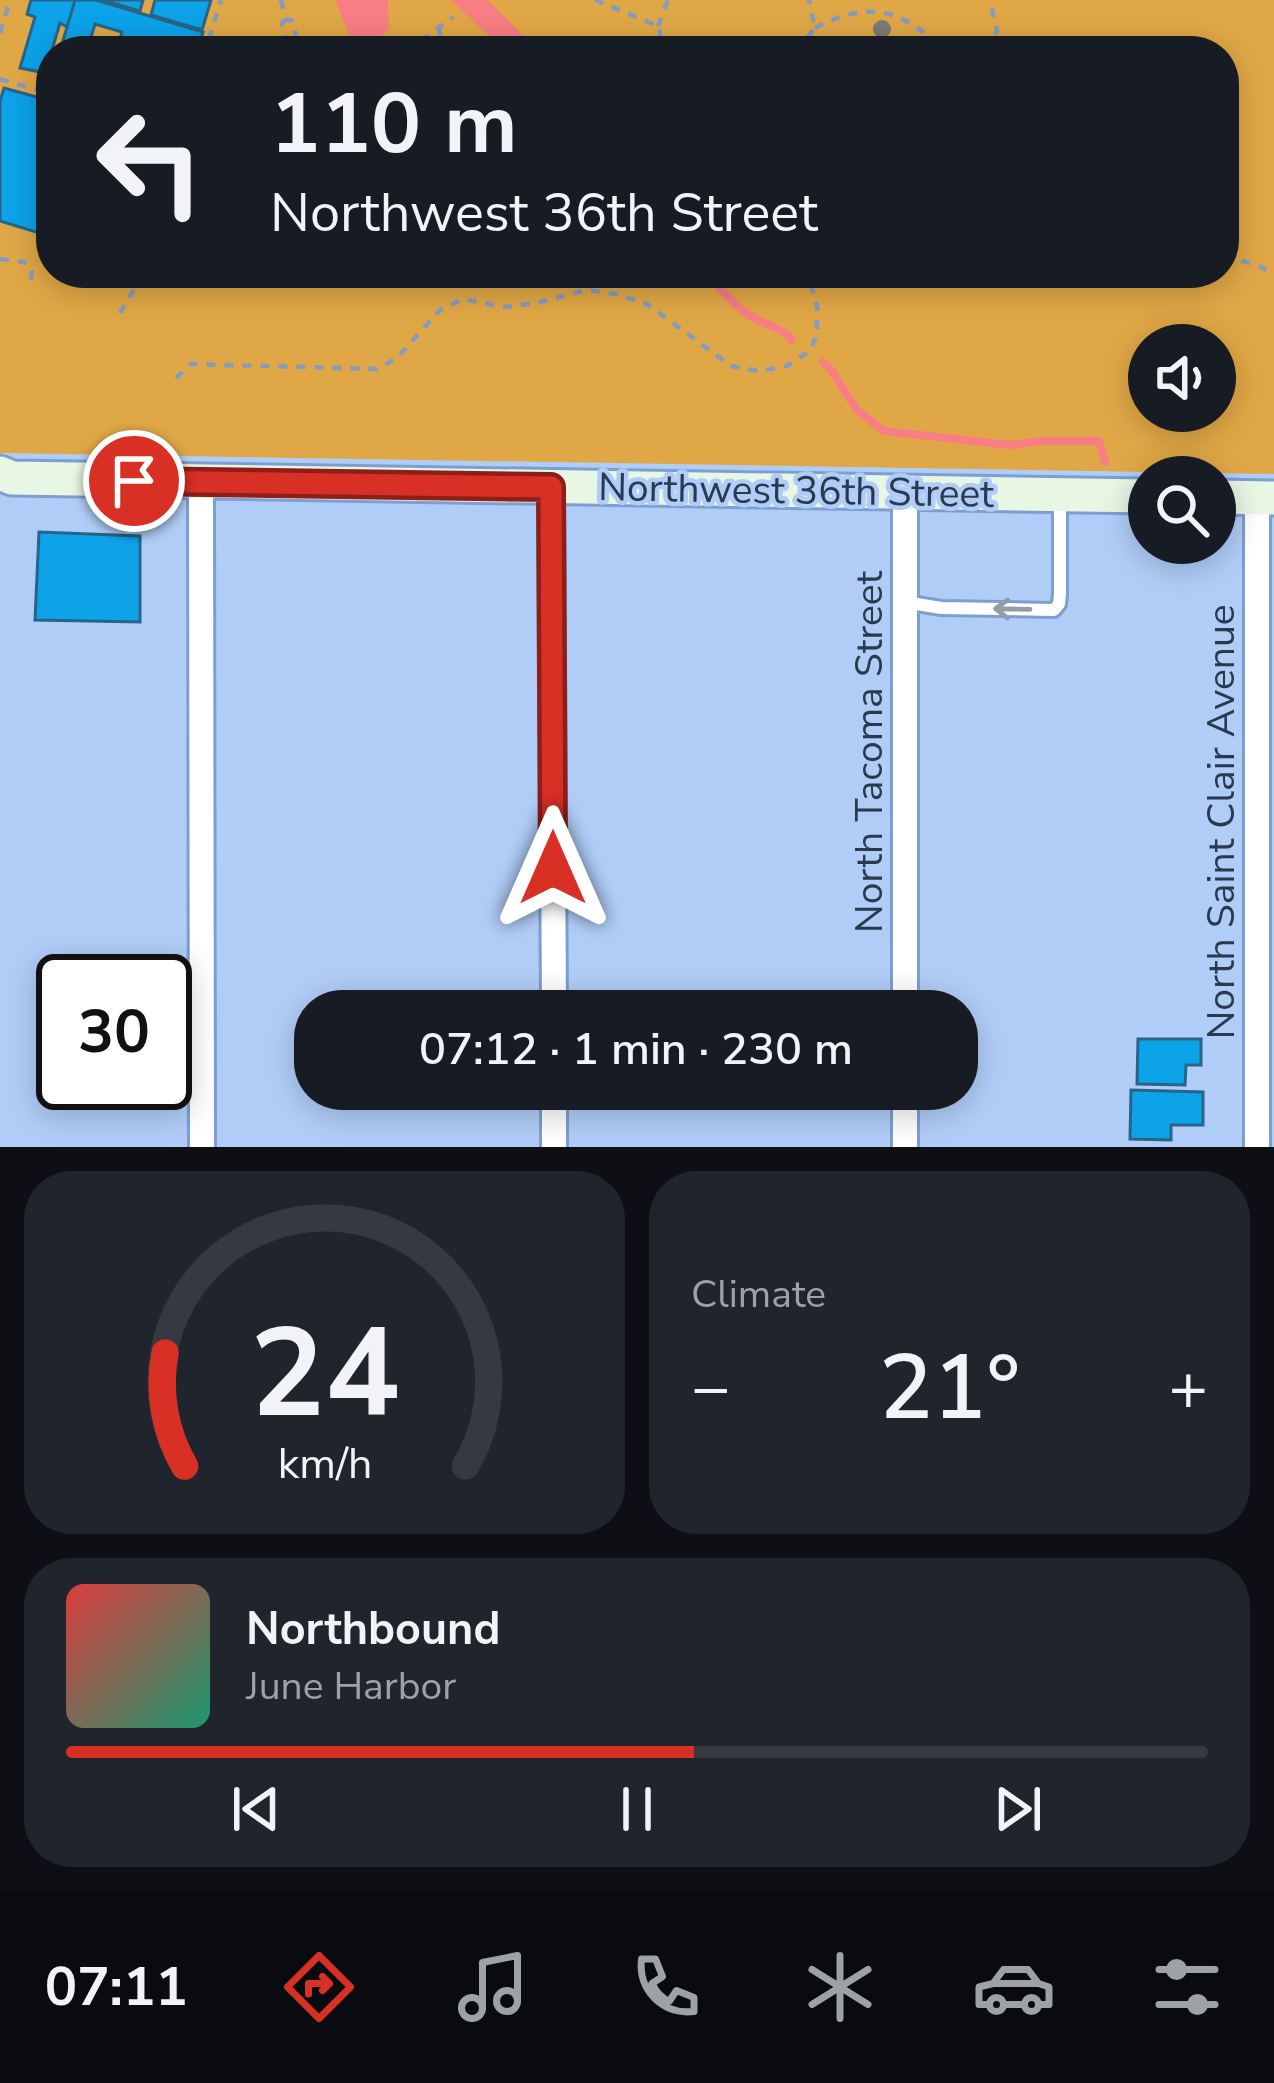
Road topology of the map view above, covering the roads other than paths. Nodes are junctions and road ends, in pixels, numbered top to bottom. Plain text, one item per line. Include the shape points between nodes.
1 (4, 478) edge
2 (201, 482) junction
3 (551, 487) junction
4 (904, 492) junction
5 (1060, 495) junction
6 (1128, 496) edge
7 (1265, 498) edge
8 (904, 602) junction
9 (1265, 952) edge
10 (554, 990) edge
11 (905, 990) edge
12 (554, 1110) edge
13 (905, 1110) edge
14 (202, 1147) edge
15 (554, 1147) edge
16 (905, 1147) edge
17 (1257, 1147) edge

1 - 2 main road, Northwest 36th Street
2 - 3 main road, Northwest 36th Street
2 - 14 street
3 - 4 main road, Northwest 36th Street
3 - 10 street
4 - 5 main road, Northwest 36th Street
4 - 8 street, North Tacoma Street
5 - 6 main road, Northwest 36th Street
5 -> 8 lane via 1054,610
7 - 9 street, North Saint Clair Avenue
8 - 11 street, North Tacoma Street
9 - 17 street, North Saint Clair Avenue
12 - 15 street
13 - 16 street

